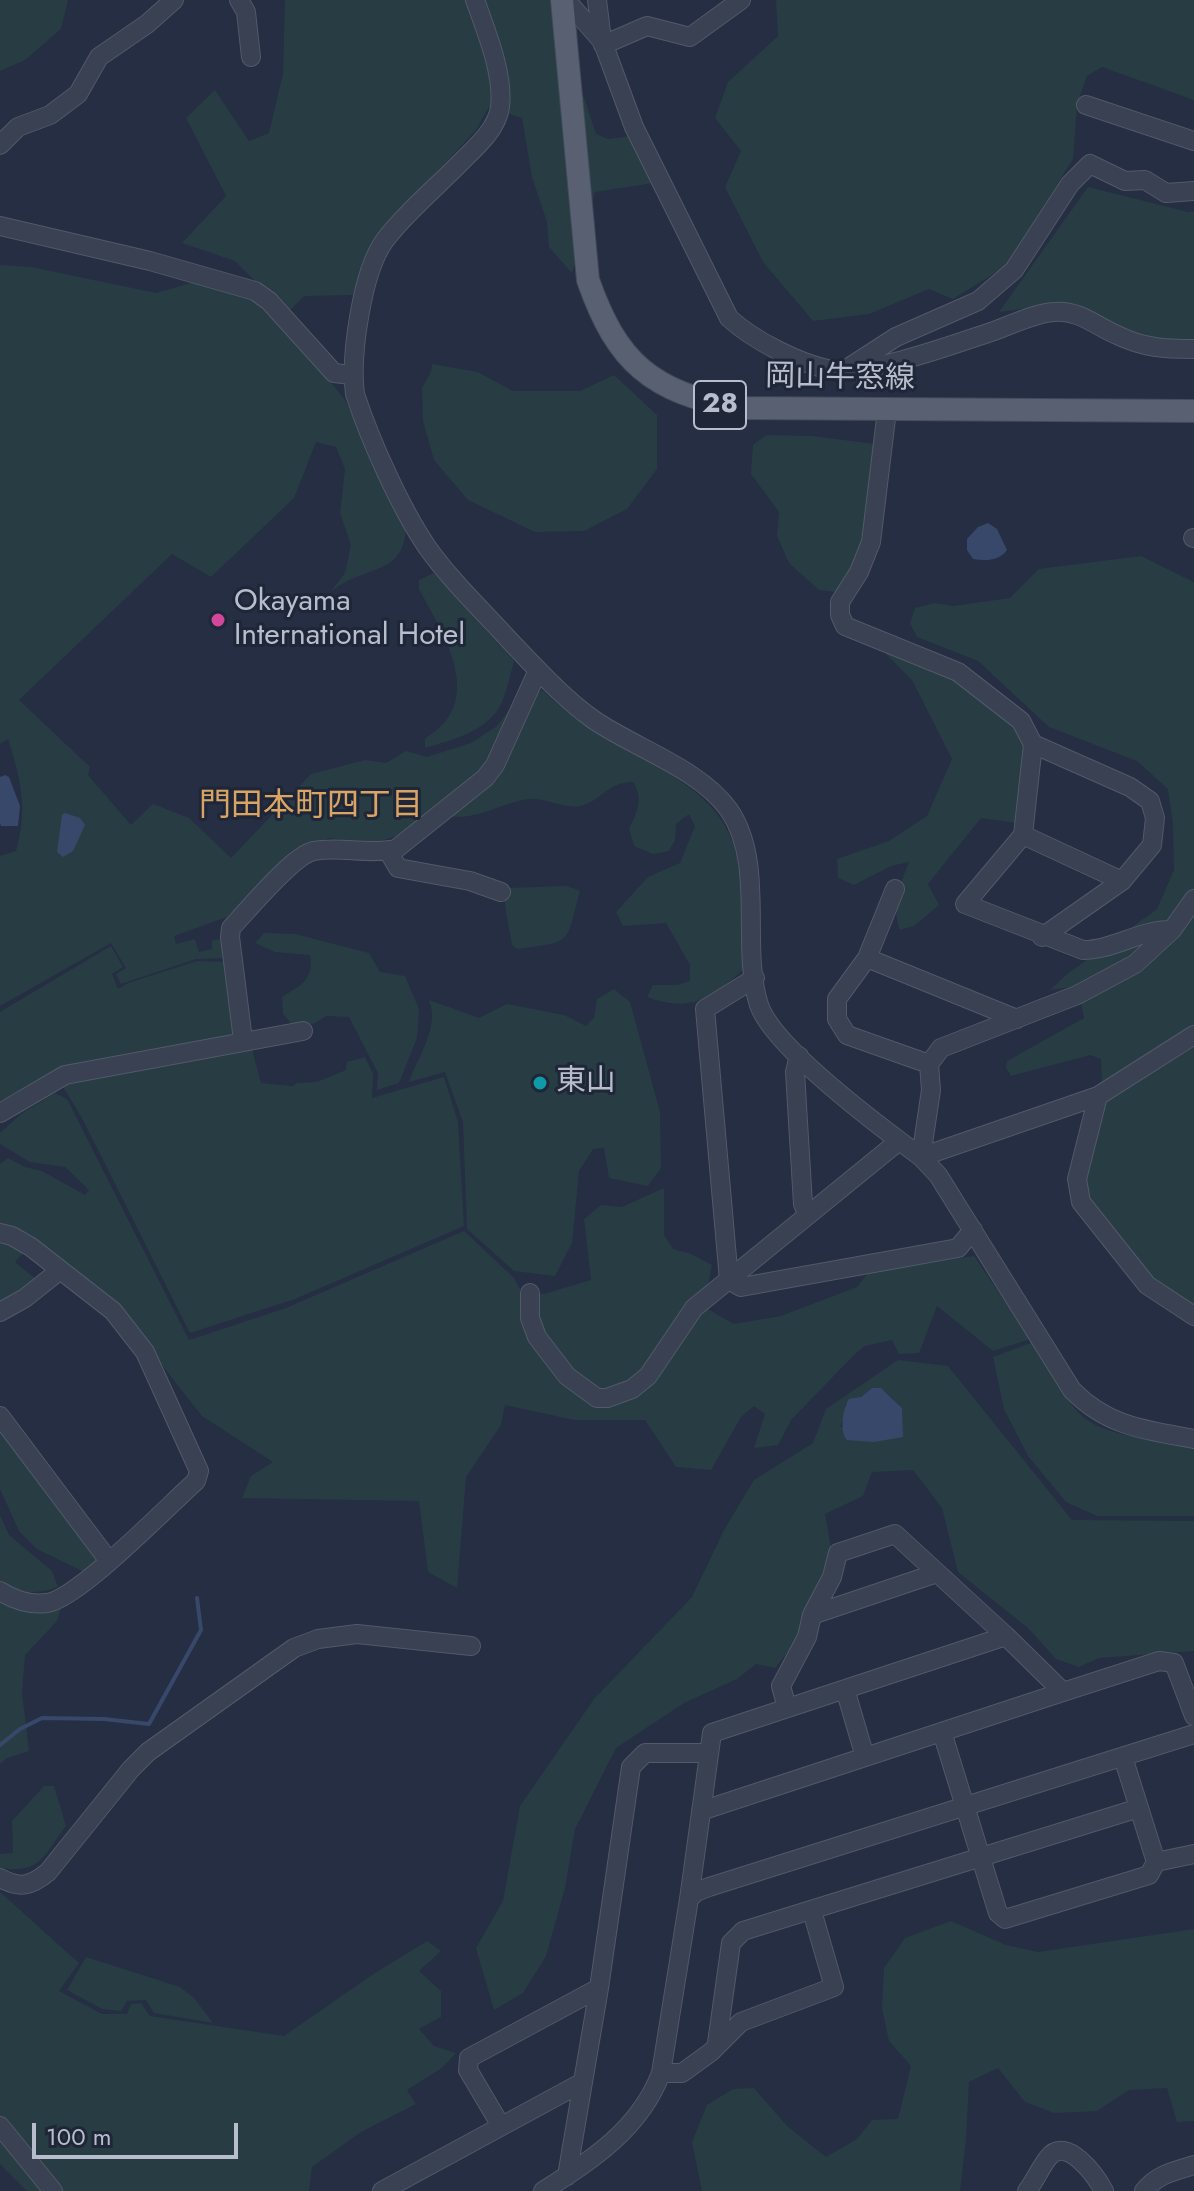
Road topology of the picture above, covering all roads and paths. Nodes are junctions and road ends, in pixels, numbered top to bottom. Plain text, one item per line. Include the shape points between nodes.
1 (174, 0) edge
2 (239, 0) edge
3 (475, 0) edge
4 (564, 0) edge
5 (597, 0) edge
6 (741, 0) edge
7 (602, 42) junction
8 (251, 57) dead end
9 (1086, 105) dead end
10 (1194, 141) edge
11 (0, 145) edge
12 (1194, 191) edge
13 (0, 226) edge
14 (1194, 349) edge
15 (846, 370) junction
16 (352, 375) junction
17 (887, 410) junction
18 (1194, 411) edge
19 (538, 670) junction
20 (1033, 744) junction
21 (1023, 835) junction
22 (388, 851) junction
23 (1122, 881) junction
24 (895, 889) dead end
25 (501, 892) dead end
26 (1194, 899) edge
27 (1172, 930) junction
28 (1042, 937) junction
29 (867, 958) junction
30 (755, 978) junction
31 (1017, 1019) junction
32 (303, 1031) dead end
33 (1194, 1035) edge
34 (243, 1040) junction
35 (799, 1056) junction
36 (929, 1064) junction
37 (1098, 1096) junction
38 (0, 1113) edge
39 (899, 1141) junction
40 (921, 1157) junction
41 (808, 1215) junction
42 (973, 1230) junction
43 (0, 1233) edge
44 (59, 1271) junction
45 (729, 1280) junction
46 (530, 1293) dead end
47 (0, 1312) edge
48 (1194, 1316) edge
49 (0, 1416) edge
50 (1194, 1439) edge
51 (109, 1561) junction
52 (937, 1573) junction
53 (0, 1591) edge
54 (812, 1615) junction
55 (1006, 1636) junction
56 (471, 1646) dead end
57 (845, 1689) junction
58 (1063, 1692) junction
59 (787, 1708) junction
60 (1194, 1716) edge
61 (942, 1732) junction
62 (1194, 1734) edge
63 (709, 1753) junction
64 (865, 1757) junction
65 (1123, 1757) junction
66 (965, 1806) junction
67 (1139, 1808) junction
68 (701, 1811) junction
69 (1194, 1854) edge
70 (980, 1857) junction
71 (1156, 1862) junction
72 (0, 1878) edge
73 (689, 1899) junction
74 (812, 1911) junction
75 (599, 1988) junction
76 (717, 2043) junction
77 (661, 2073) junction
78 (583, 2082) junction
79 (0, 2126) edge
80 (501, 2126) junction
81 (1194, 2165) edge
82 (567, 2176) junction
83 (53, 2191) edge
84 (382, 2191) edge
85 (543, 2191) edge
86 (1027, 2191) edge
87 (1104, 2191) edge
88 (1144, 2191) edge

1 - 11 street via 99,57 78,94 50,115 18,127
2 - 8 street via 246,12
3 - 16 street via 490,41 500,110 487,136 384,241 358,322
4 - 7 street
4 - 17 main road, 岡山牛窓線 / 28 via 588,280 616,343 668,389 701,401 738,408
5 - 7 street
6 - 7 street via 690,37 647,26
7 - 15 street via 634,127 729,318 767,346 832,370
9 - 10 street
12 - 15 street via 1166,193 1145,180 1125,181 1090,164 1070,184 1014,270 978,301 896,337
13 - 16 street via 255,291 334,373
14 - 15 street via 1156,349 1079,315 1054,311 954,344
16 - 19 street via 361,411 428,547
17 - 18 main road, 岡山牛窓線 / 28
17 - 20 street via 871,542 840,602 840,615 845,626 958,672 1021,721
19 - 22 street via 485,778
19 - 30 street via 569,703 690,776 732,814 747,858
20 - 21 street
20 - 23 street via 1150,801 1155,818 1152,845
21 - 23 street
21 - 28 street via 965,904
22 - 25 street via 398,868
22 - 34 street via 313,851 298,858 231,928
23 - 28 street
24 - 29 street
26 - 27 street
27 - 28 street via 1158,929 1099,950
27 - 31 street via 1135,964
29 - 31 street
29 - 36 street via 837,999 837,1019 847,1035
30 - 35 street via 759,1007
30 - 45 street via 705,1009
31 - 36 street via 941,1048
32 - 34 street
33 - 37 street
34 - 38 street via 65,1075
35 - 39 street
35 - 41 street via 795,1072
36 - 40 street via 931,1090
37 - 40 street
37 - 48 street via 1077,1179 1081,1202 1147,1285
39 - 40 street
39 - 41 street
40 - 42 street
41 - 45 street
42 - 45 street via 958,1248 741,1287
42 - 50 street via 1082,1401 1122,1424
43 - 44 street via 31,1247
44 - 47 street
44 - 51 street via 113,1311 145,1352 199,1471 196,1481
45 - 46 street via 694,1308 648,1376 607,1398 597,1398 575,1383 537,1337
49 - 51 street
51 - 53 street via 49,1603 28,1603
52 - 54 street
52 - 54 street via 895,1534 838,1553
52 - 55 street
54 - 59 street via 807,1637 781,1686
55 - 57 street
55 - 58 street
56 - 72 street via 357,1634 294,1648 148,1752 34,1883 14,1886
57 - 59 street
57 - 64 street
58 - 60 street via 1159,1661 1174,1663
58 - 61 street
59 - 63 street via 712,1733
61 - 64 street
61 - 66 street
62 - 65 street
63 - 68 street
63 - 75 street via 645,1753 631,1767
64 - 68 street
65 - 66 street
65 - 67 street
66 - 70 street
66 - 73 street via 709,1887
67 - 70 street
67 - 71 street
68 - 73 street
69 - 71 street
70 - 71 street via 998,1913 1005,1919 1149,1875
70 - 74 street
73 - 77 street
74 - 76 street via 743,1931 731,1943
74 - 76 street via 834,1987 741,2022
75 - 78 street
75 - 80 street via 469,2058 468,2070
76 - 77 street via 682,2073
77 - 82 street via 633,2123
78 - 80 street
78 - 82 street
79 - 83 street
80 - 84 street
81 - 88 street via 1164,2174
82 - 85 street
86 - 87 street via 1049,2155 1059,2151 1077,2157

